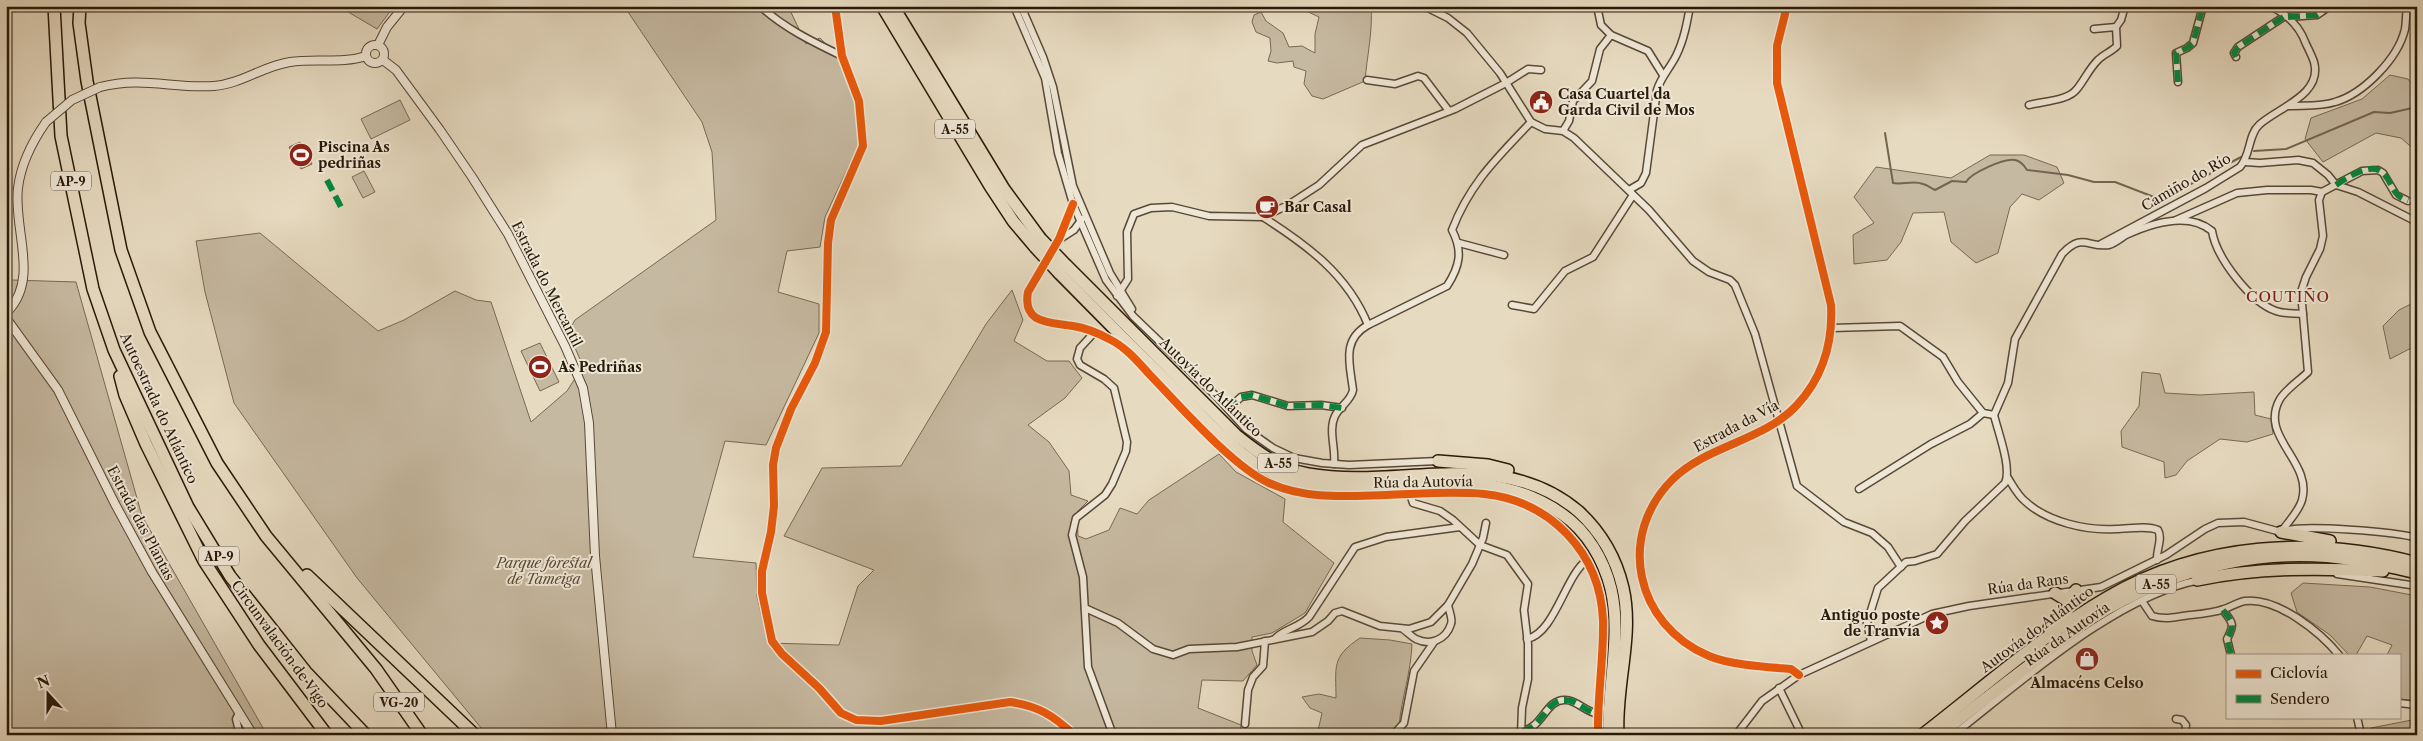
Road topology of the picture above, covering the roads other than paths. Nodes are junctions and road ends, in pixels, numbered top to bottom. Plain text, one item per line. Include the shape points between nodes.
1 (54, 6) edge
2 (80, 6) edge
3 (404, 6) edge
4 (760, 6) edge
5 (834, 6) edge
6 (882, 6) edge
7 (893, 6) edge
8 (1014, 6) edge
9 (1020, 6) edge
10 (1424, 6) edge
11 (1597, 6) edge
12 (1690, 6) edge
13 (1786, 6) edge
14 (2125, 6) edge
15 (2203, 6) edge
16 (2270, 6) edge
17 (2330, 6) edge
18 (2407, 6) edge
19 (2287, 16) junction
20 (2116, 27) junction
21 (2094, 30) dead end
22 (1611, 35) junction
23 (378, 45) junction
24 (366, 56) junction
25 (842, 56) junction
26 (2236, 57) dead end
27 (383, 60) junction
28 (1540, 70) dead end
29 (1663, 76) junction
30 (1367, 80) dead end
31 (2178, 82) dead end
32 (1506, 83) junction
33 (2029, 105) dead end
34 (2287, 106) junction
35 (1449, 111) junction
36 (1059, 114) junction
37 (1531, 122) junction
38 (1563, 132) junction
39 (2245, 162) junction
40 (2336, 185) junction
41 (2322, 192) junction
42 (1631, 193) junction
43 (2408, 201) dead end
44 (1073, 204) junction
45 (1263, 217) junction
46 (2176, 220) junction
47 (1081, 221) junction
48 (1067, 222) junction
49 (2417, 222) edge
50 (1067, 235) junction
51 (1087, 237) junction
52 (1059, 239) junction
53 (1038, 242) junction
54 (1459, 243) junction
55 (2102, 244) junction
56 (1504, 255) dead end
57 (1062, 269) junction
58 (1110, 273) junction
59 (1118, 294) junction
60 (1512, 305) dead end
61 (7, 310) edge
62 (2304, 314) junction
63 (8, 323) edge
64 (1368, 325) junction
65 (1832, 328) junction
66 (1090, 331) junction
67 (1108, 338) junction
68 (1089, 340) junction
69 (114, 350) junction
70 (1141, 365) junction
71 (1163, 378) junction
72 (1192, 406) junction
73 (1228, 408) junction
74 (1342, 408) junction
75 (1983, 412) junction
76 (1994, 415) junction
77 (1779, 419) junction
78 (1225, 449) junction
79 (1438, 461) joint
80 (1334, 464) junction
81 (2008, 478) junction
82 (1859, 489) dead end
83 (1410, 494) junction
84 (1562, 498) junction
85 (1486, 523) dead end
86 (1460, 527) junction
87 (2281, 532) junction
88 (266, 536) junction
89 (2417, 538) edge
90 (1480, 545) junction
91 (2358, 550) junction
92 (1587, 560) junction
93 (2157, 560) junction
94 (2417, 564) edge
95 (1901, 567) junction
96 (2417, 574) edge
97 (2198, 580) junction
98 (2417, 586) edge
99 (2076, 590) junction
100 (2055, 593) junction
101 (2068, 601) junction
102 (2142, 601) junction
103 (1448, 605) junction
104 (1085, 608) junction
105 (2223, 610) junction
106 (1403, 629) junction
107 (1275, 639) junction
108 (1527, 639) junction
109 (1265, 641) junction
110 (1871, 641) junction
111 (1434, 642) junction
112 (2231, 654) edge
113 (2338, 654) edge
114 (376, 669) joint
115 (2004, 671) junction
116 (1799, 675) junction
117 (1779, 688) junction
118 (2400, 703) edge
119 (2417, 705) edge
120 (239, 713) junction
121 (1598, 714) junction
122 (2357, 718) edge
123 (2176, 719) dead end
124 (1245, 724) dead end
125 (1966, 725) junction
126 (1521, 733) edge
127 (240, 735) edge
128 (253, 735) edge
129 (327, 735) edge
130 (366, 735) edge
131 (422, 735) edge
132 (475, 735) edge
133 (612, 735) edge
134 (1074, 735) edge
135 (1113, 735) edge
136 (1394, 735) edge
137 (1598, 735) edge
138 (1609, 735) edge
139 (1618, 735) edge
140 (1736, 735) edge
141 (1802, 735) edge
142 (1922, 735) edge
143 (1939, 735) edge
144 (1953, 735) edge
145 (1959, 735) edge
146 (2185, 735) edge
147 (2362, 735) edge

1 - 69 highway, Autoestrada do Atlántico / AP-9 via 61,136 93,289
2 - 88 highway, Autoestrada do Atlántico / AP-9 via 79,24 87,81 121,250 150,332 217,463
3 - 23 street
4 - 25 street via 772,18
5 - 25 street
6 - 53 highway, Autovía do Atlántico / A-55 via 1013,221
7 - 53 highway, Autovía do Atlántico / A-55
8 - 44 street via 1045,78 1058,153
9 - 36 street via 1047,68
10 - 32 street via 1448,18 1467,33
11 - 22 street via 1601,24
12 - 29 street via 1684,37
13 - 65 street, Estrada da Vía via 1777,46 1777,83 1826,282
14 - 20 street
15 - 31 street via 2193,43 2176,53
16 - 19 street, Camiño do Río
17 - 19 street via 2318,15
18 - 34 street, Camiño do Río via 2404,30 2396,48 2363,88 2335,102
19 - 26 street via 2238,46 2234,53
19 - 34 street, Camiño do Río via 2302,33 2314,63 2314,80
20 - 21 street
20 - 33 street via 2117,46 2099,58 2077,90
22 - 29 street via 1648,51
22 - 38 street via 1600,49 1592,81 1572,101 1569,121
23 - 24 street via 368,48
23 - 27 street via 384,51
24 - 27 street via 372,63
24 - 61 street, bridge via 289,62 215,86 141,81 100,87 72,100 46,122 28,151 20,174 17,204 23,279 21,292
25 - 134 street via 859,101 863,146 831,220 826,332 822,346 776,448 774,506 762,570 762,593 772,641 841,713 856,720 881,721 1010,702 1031,705 1056,718
27 - 133 street, Estrada do Mercantil via 396,70 440,130 508,234 583,388 589,423 595,556
28 - 32 street via 1528,69
29 - 42 street via 1657,90 1646,173
30 - 35 street via 1395,84 1418,76 1424,78
32 - 35 street
32 - 37 street
34 - 39 street, Camiño do Río via 2257,126
35 - 45 street via 1362,145 1319,185
36 - 47 street via 1062,151
36 - 58 street via 1073,186
37 - 38 street via 1545,129
37 - 54 street via 1476,181 1452,230
38 - 42 street via 1574,138
39 - 40 street via 2298,160 2313,163
39 - 55 street, Camiño do Río via 2206,188
40 - 41 street
40 - 43 street via 2362,171 2378,170 2396,195
40 - 49 street via 2364,194
41 - 46 street via 2267,190 2237,194
41 - 62 street via 2319,200 2323,236 2302,292
42 - 60 street via 1593,257 1565,271 1534,309
42 - 77 street via 1693,261 1735,285 1755,334
44 - 47 street
44 - 48 street
45 - 59 street via 1209,216 1172,207 1151,208 1134,214 1127,232 1128,279
45 - 64 street via 1322,259 1361,306
46 - 55 street
46 - 62 street via 2202,225 2212,231 2218,251 2242,286 2258,301 2276,311
47 - 48 street
47 - 50 street
47 - 51 street
47 - 58 street
48 - 52 street
50 - 51 street via 1080,233
50 - 52 street
51 - 59 street via 1106,280
52 - 66 street, Rúa da Autovía via 1031,285 1028,307 1043,322
53 - 57 highway, Autovía do Atlántico / A-55, bridge
54 - 56 street
54 - 64 street via 1454,275 1447,286
55 - 76 street via 2080,242 2062,254 2015,339 2008,383
57 - 71 highway, Autovía do Atlántico / A-55
57 - 84 highway, Autovía do Atlántico / A-55 via 1236,435 1259,453 1290,469 1342,477 1497,474 1538,486
58 - 59 street
59 - 73 street via 1143,325
61 - 63 street via 11,315
62 - 87 street via 2308,372 2281,397 2275,409 2274,423 2303,482 2303,498
63 - 120 street, Estrada das Plantas via 58,390 114,504 152,572
64 - 74 street via 1348,350 1352,396
65 - 75 street via 1900,326 1943,357 1958,382
65 - 77 street, Estrada da Vía via 1827,355 1813,384 1795,407
66 - 67 street, Rúa da Autovía
66 - 68 street
67 - 68 street
67 - 70 street, Rúa da Autovía
68 - 104 street via 1080,348 1077,359 1080,365 1114,388 1128,442 1105,495 1074,523 1072,535 1083,577
69 - 129 highway, Circunvalación de Vigo via 125,395 204,561 259,645
69 - 130 highway, Autoestrada do Atlántico / AP-9 via 188,507 230,576 306,672
70 - 71 highway
70 - 78 street, Rúa da Autovía
71 - 72 highway, Autovía do Atlántico / A-55
72 - 78 highway
72 - 138 highway, Autovía do Atlántico / A-55 via 1240,453 1270,472 1297,482 1338,488 1441,484 1512,488 1534,496 1571,520 1600,559 1611,589 1615,622
73 - 74 street via 1241,397 1252,395 1288,406
73 - 80 street via 1246,429 1273,448 1294,458
74 - 80 street via 1334,417 1332,429
75 - 76 street
75 - 82 street via 1970,424
76 - 81 street
77 - 95 street via 1797,486 1844,522 1872,533 1888,547
77 - 116 street, Estrada da Vía via 1699,460 1674,478 1654,502 1639,544 1640,572 1647,597 1660,619 1677,637 1709,656 1791,670
78 - 83 street, Rúa da Autovía via 1268,483 1293,492 1322,496
79 - 80 street
79 - 84 highway via 1488,465 1524,474
81 - 93 street via 2024,501 2035,510 2083,528 2158,530
81 - 95 street via 1937,554 1906,562
83 - 86 street via 1413,503 1440,511
83 - 92 street, Rúa da Autovía via 1484,494 1528,506 1543,513 1567,533
84 - 139 highway, Autovía do Atlántico / A-55 via 1588,520 1607,544 1624,590 1626,624
85 - 90 street
86 - 90 street
86 - 107 street via 1386,537 1355,547 1309,617 1297,627 1278,634
87 - 89 street via 2292,528 2325,528
87 - 91 highway
87 - 93 street, Rúa da Rans via 2244,522 2218,523
88 - 114 highway, Autoestrada do Atlántico / AP-9
88 - 132 highway, Autoestrada do Atlántico / AP-9
90 - 103 street via 1463,583
90 - 108 street via 1507,555 1528,584 1524,610
91 - 94 highway, Autovía do Atlántico / A-55
91 - 115 highway, Autovía do Atlántico / A-55 via 2308,546 2260,549 2223,554 2176,567 2109,596
92 - 108 street via 1578,569 1559,606 1540,632
92 - 121 street, Rúa da Autovía via 1598,585 1603,620
93 - 99 street, Rúa da Rans via 2101,587
95 - 110 street via 1875,594 1867,623
96 - 97 highway via 2288,569 2254,570
96 - 143 highway, Autovía do Atlántico / A-55 via 2353,559 2288,556 2242,560 2168,580 2135,594 2088,621
97 - 98 street, Rúa da Autovía via 2278,572 2340,574
97 - 102 street, Rúa da Autovía
99 - 100 street, Rúa da Rans
99 - 101 highway
100 - 101 highway
100 - 110 street, Rúa da Rans via 1932,614
101 - 115 highway via 2067,612
102 - 105 street via 2148,614 2158,618
102 - 125 street, Rúa da Autovía via 2090,631
103 - 106 street via 1431,622
103 - 111 street via 1451,623 1447,632
104 - 109 street via 1118,623 1153,649 1172,655 1189,649 1238,647
104 - 135 street via 1088,666
105 - 112 street via 2233,625 2227,640
105 - 113 street via 2249,601 2274,606 2318,633
106 - 107 street via 1380,626 1342,610 1312,632
106 - 111 street via 1415,639
107 - 109 street
108 - 126 street via 1528,679
109 - 124 street via 1263,666 1253,677 1248,690
110 - 116 street, Rúa da Rans
111 - 136 street via 1414,671 1404,723
114 - 131 highway, VG-20
115 - 142 highway, Autovía do Atlántico / A-55
116 - 117 street, Rúa da Rans
117 - 140 street, Rúa da Rans via 1762,702
117 - 141 street
118 - 119 street
120 - 127 street via 236,719
120 - 128 street, Estrada das Plantas
121 - 126 street via 1590,713 1570,700 1557,700 1540,722
121 - 137 street, Rúa da Autovía
122 - 147 street
123 - 146 street via 2186,725
125 - 144 street, Rúa da Autovía
125 - 145 street

